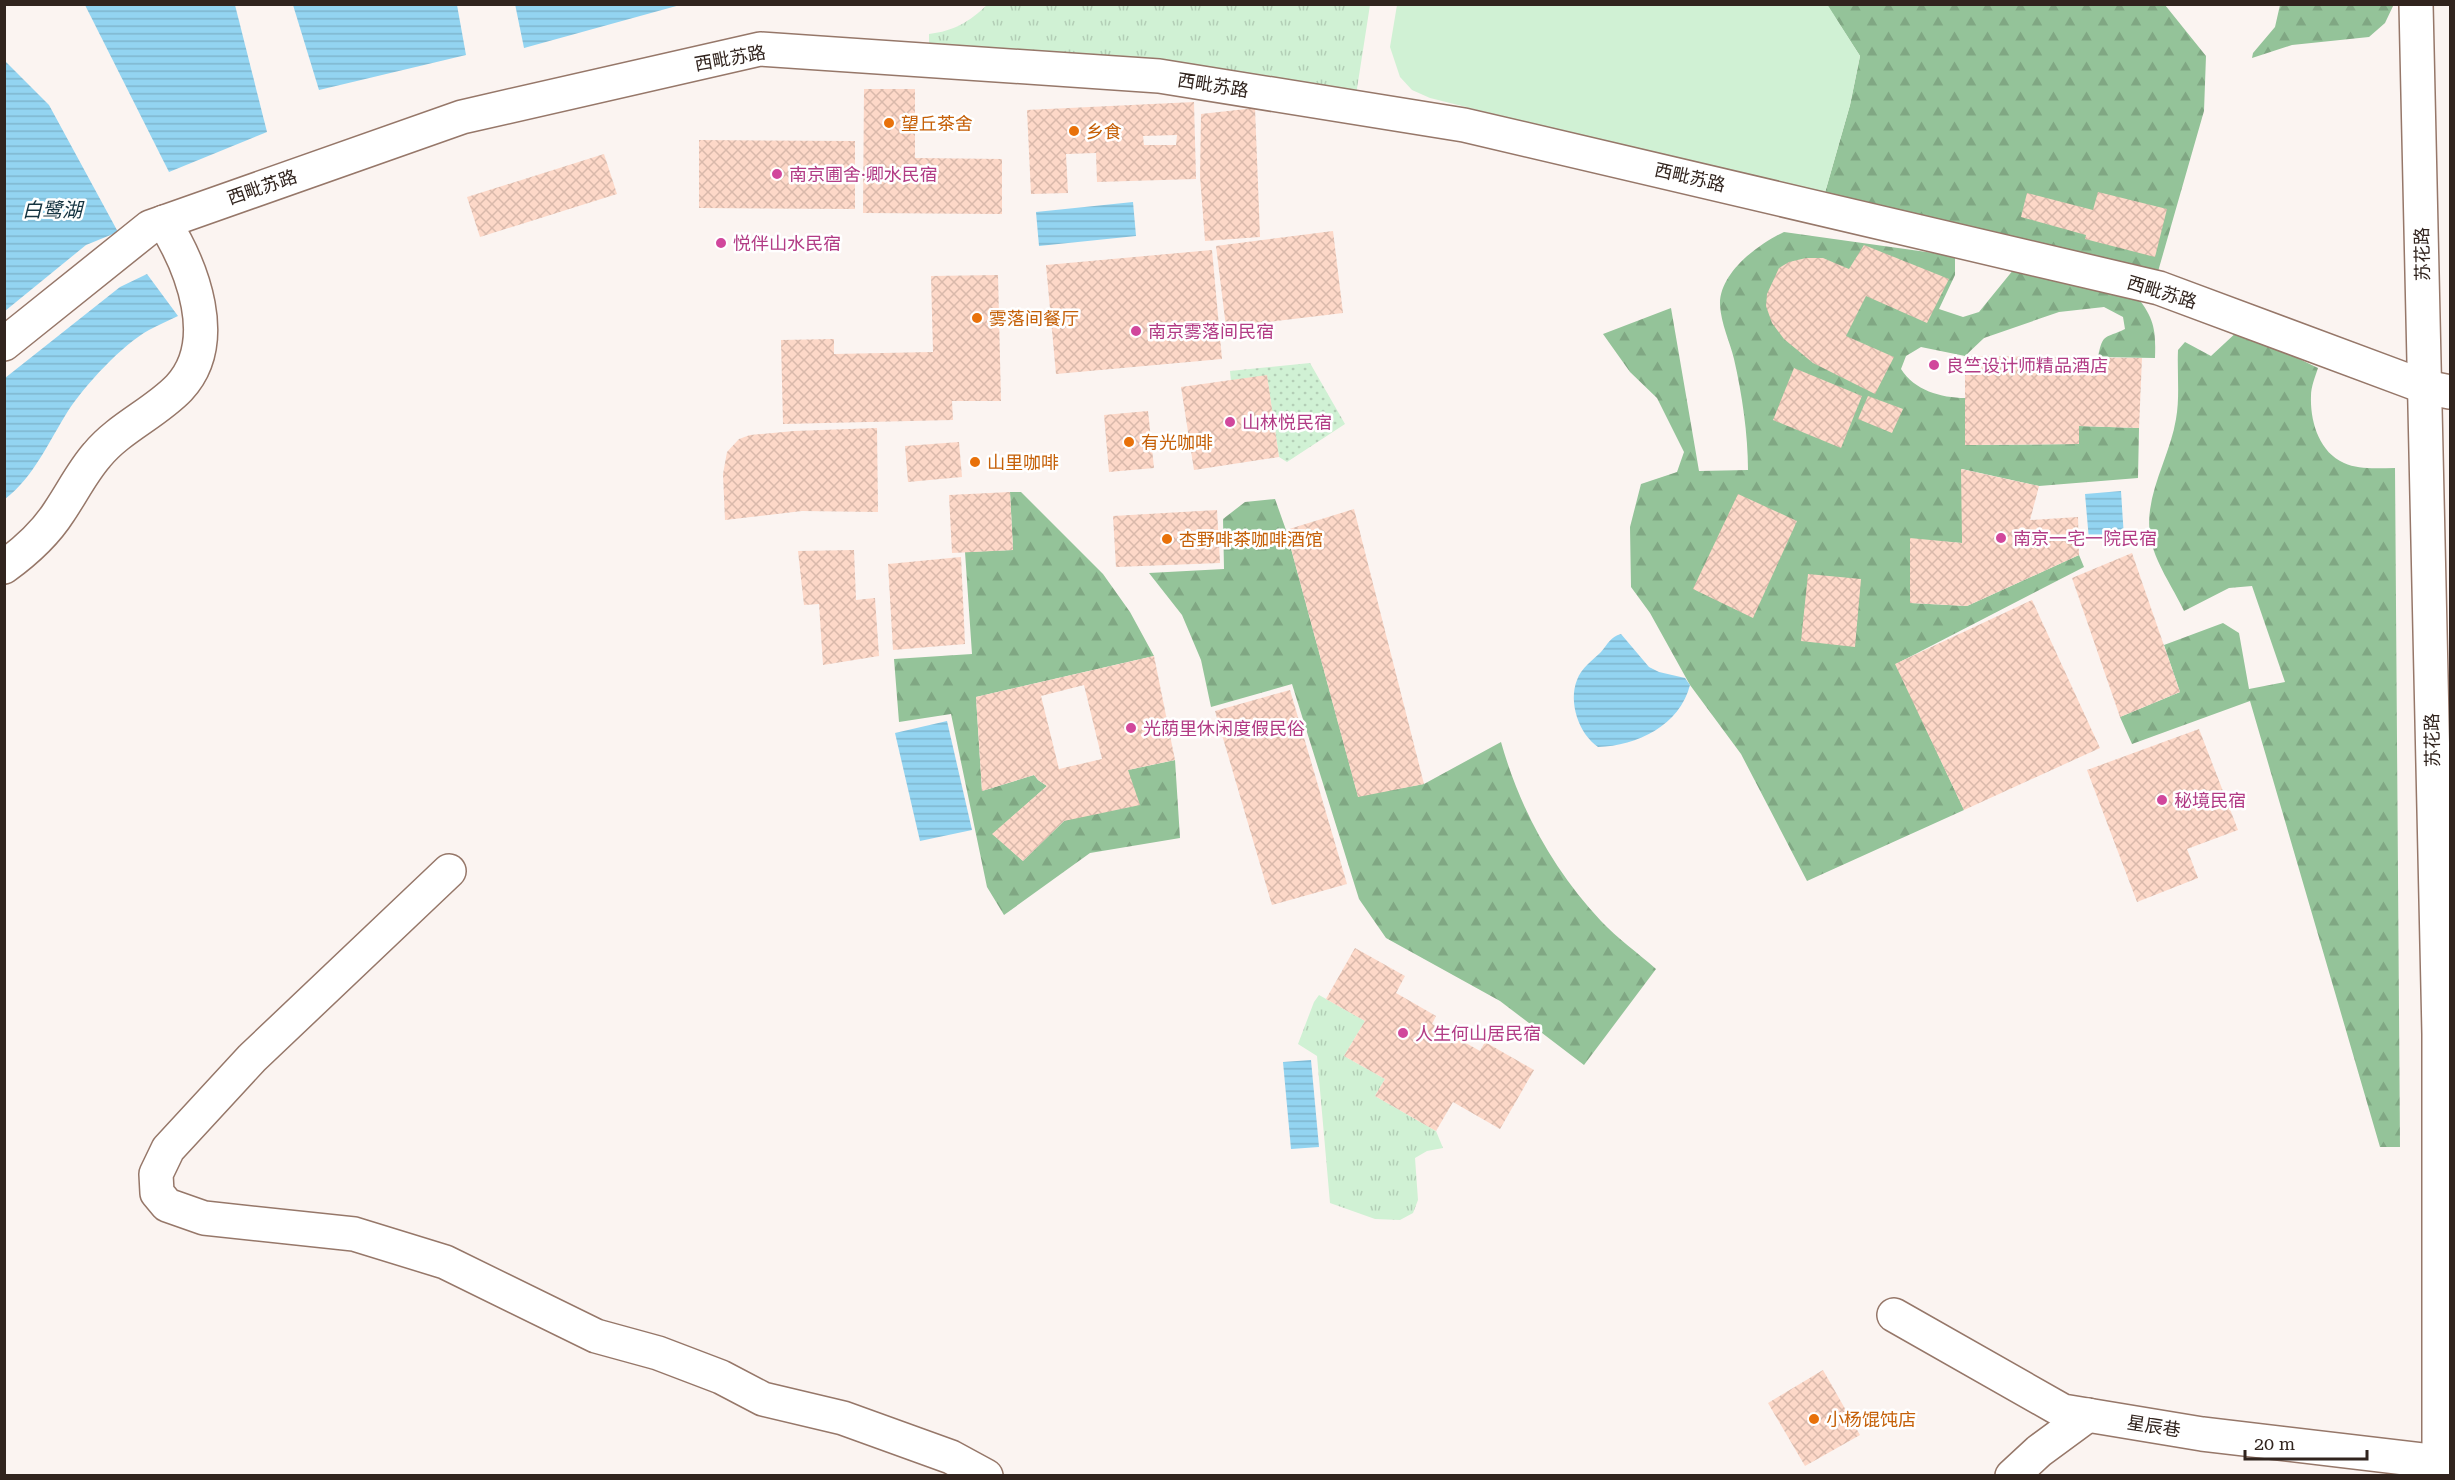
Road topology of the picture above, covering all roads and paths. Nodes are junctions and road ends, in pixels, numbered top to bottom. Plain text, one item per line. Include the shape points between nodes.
1 (2416, 4) edge
2 (164, 222) junction
3 (4, 344) edge
4 (2438, 390) edge
5 (4, 567) edge
6 (449, 871) dead end
7 (1894, 1315) dead end
8 (2088, 1415) junction
9 (2439, 1469) edge
10 (986, 1476) edge
11 (2012, 1476) edge

1 - 4 street, 苏花路
2 - 3 street, 西毗苏路 via 150,227
2 - 4 street, 西毗苏路 via 462,117 760,49 1148,75 1464,125 2159,288
2 - 5 street via 181,256 200,311 198,354 190,372 178,388 98,453 59,514 30,548
4 - 9 street, 苏花路
6 - 10 street via 252,1058 168,1149 156,1174 157,1193 167,1205 204,1218 354,1234 445,1262 596,1336 658,1353 721,1377 763,1399 843,1418 951,1457
7 - 8 street, 星辰巷 via 2063,1411
8 - 9 street, 星辰巷
8 - 11 street

